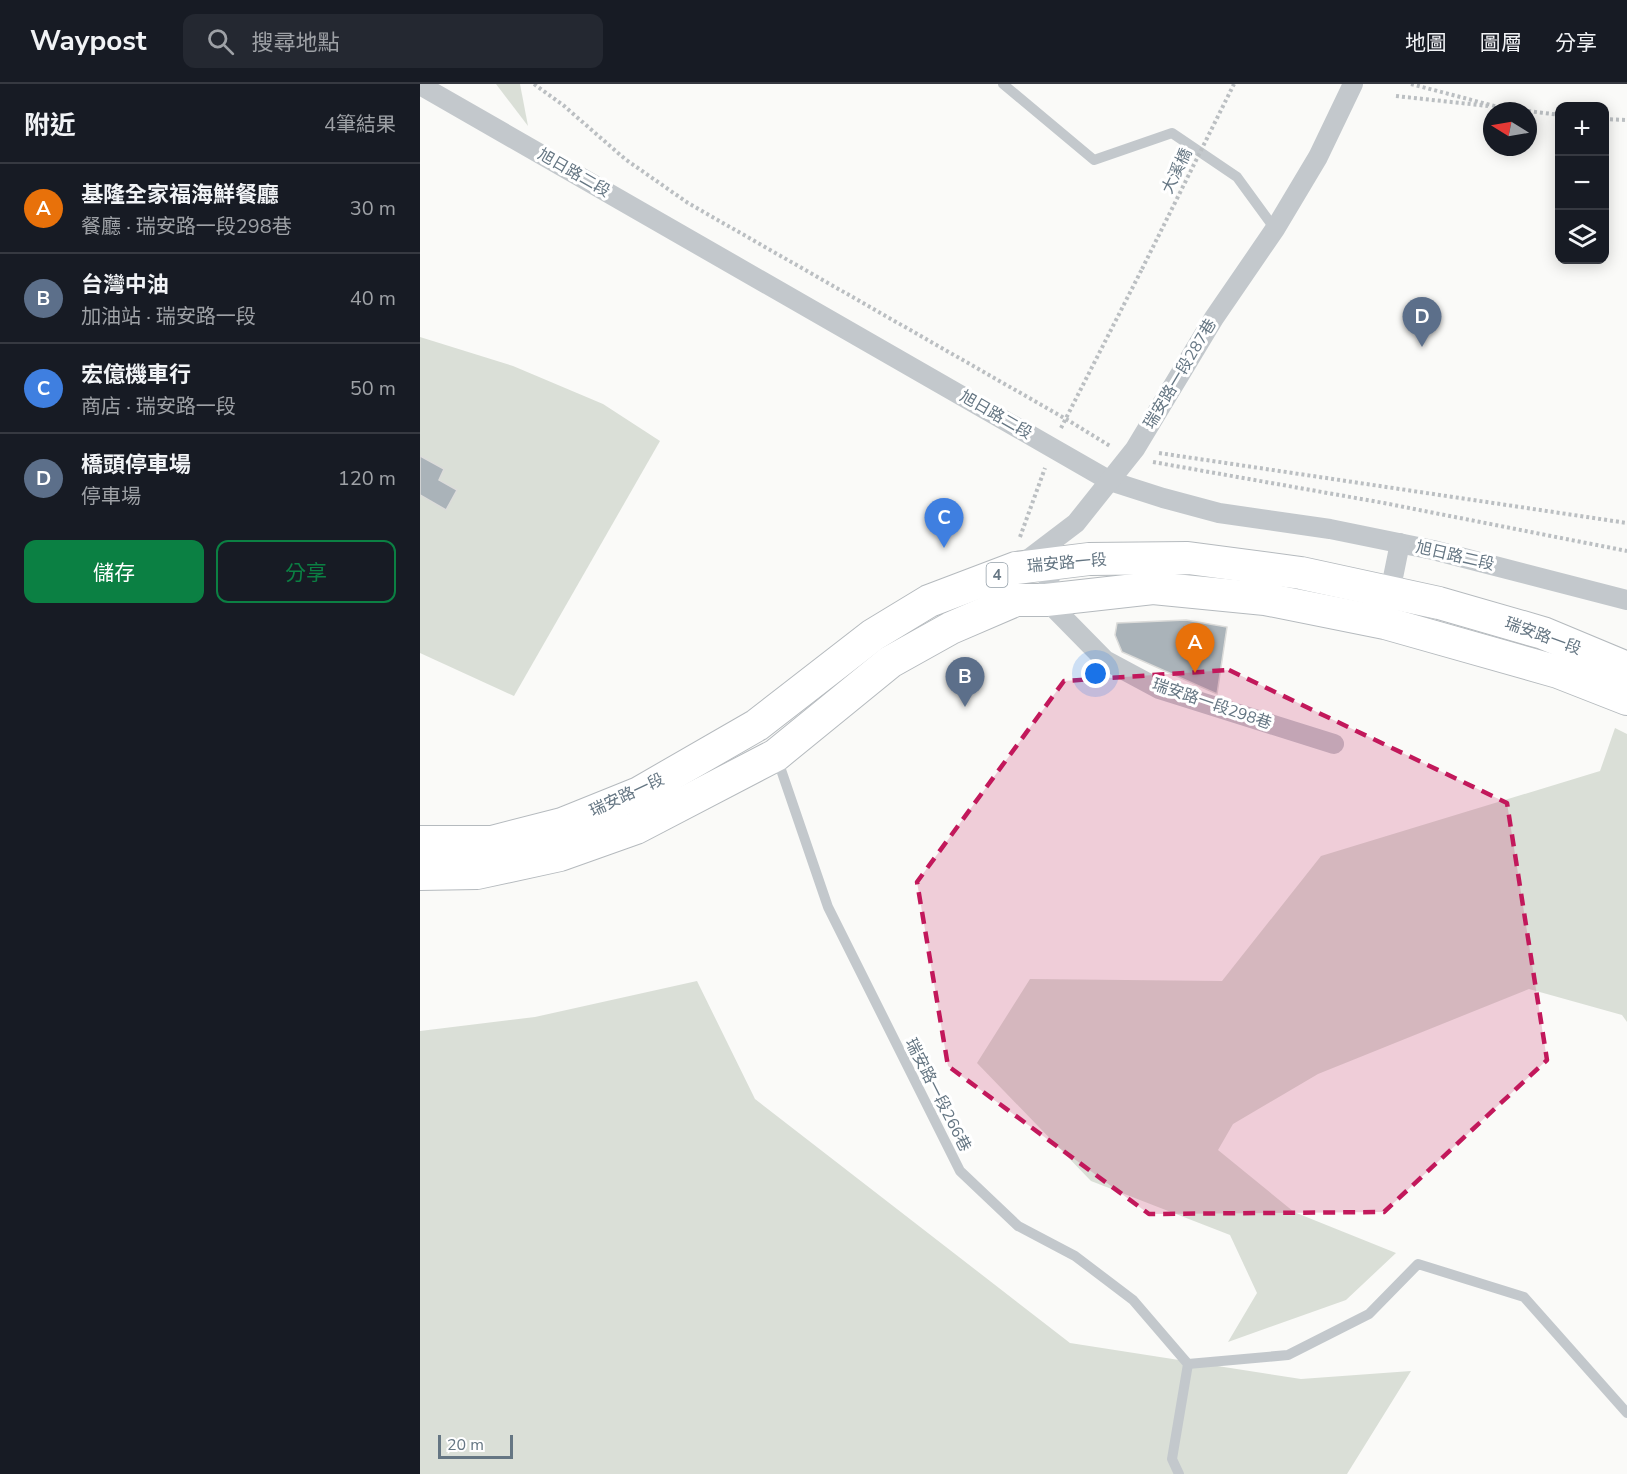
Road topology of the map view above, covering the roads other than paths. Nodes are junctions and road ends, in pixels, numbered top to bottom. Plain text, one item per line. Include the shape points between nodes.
1 (1003, 84) edge
2 (1353, 84) edge
3 (420, 85) edge
4 (1275, 229) junction
5 (1110, 481) junction
6 (1400, 543) junction
7 (1022, 587) junction
8 (1389, 592) junction
9 (1627, 600) edge
10 (1385, 622) junction
11 (1627, 668) edge
12 (1627, 699) edge
13 (1334, 744) dead end
14 (776, 755) junction
15 (420, 842) edge
16 (420, 874) edge
17 (1188, 1364) junction
18 (1627, 1413) edge
19 (1179, 1474) edge

1 - 4 lane via 1094,159 1172,133 1236,177
2 - 4 street, 瑞安路一段287巷 via 1318,157
3 - 5 street, 旭日路二段
4 - 5 street, 瑞安路一段287巷 via 1214,318 1132,453
5 - 6 street, 旭日路二段 via 1219,513
5 - 7 street, 瑞安路一段287巷
6 - 8 street
6 - 9 street, 旭日路二段
7 - 8 main road, 瑞安路一段 / 4 via 1052,564 1089,559 1188,558 1301,573
7 - 10 main road, 瑞安路一段 / 4 via 1153,588 1265,599
7 - 13 street, 瑞安路一段298巷 via 1105,660 1160,689
7 - 14 main road, 瑞安路一段 / 4 via 890,662
7 - 15 main road, 瑞安路一段 / 4 via 929,601 873,635 757,726 639,793 562,824 492,842
8 - 10 street
8 - 11 main road, 瑞安路一段 / 4 via 1542,633
10 - 12 main road, 瑞安路一段 / 4 via 1558,672
14 - 16 main road, 瑞安路一段 / 4 via 636,828 560,855 477,873
14 - 17 lane, 瑞安路一段266巷 via 828,907 960,1171 1018,1226 1075,1256 1133,1300
17 - 18 lane via 1288,1355 1369,1314 1418,1264 1524,1297
17 - 19 lane via 1172,1459

